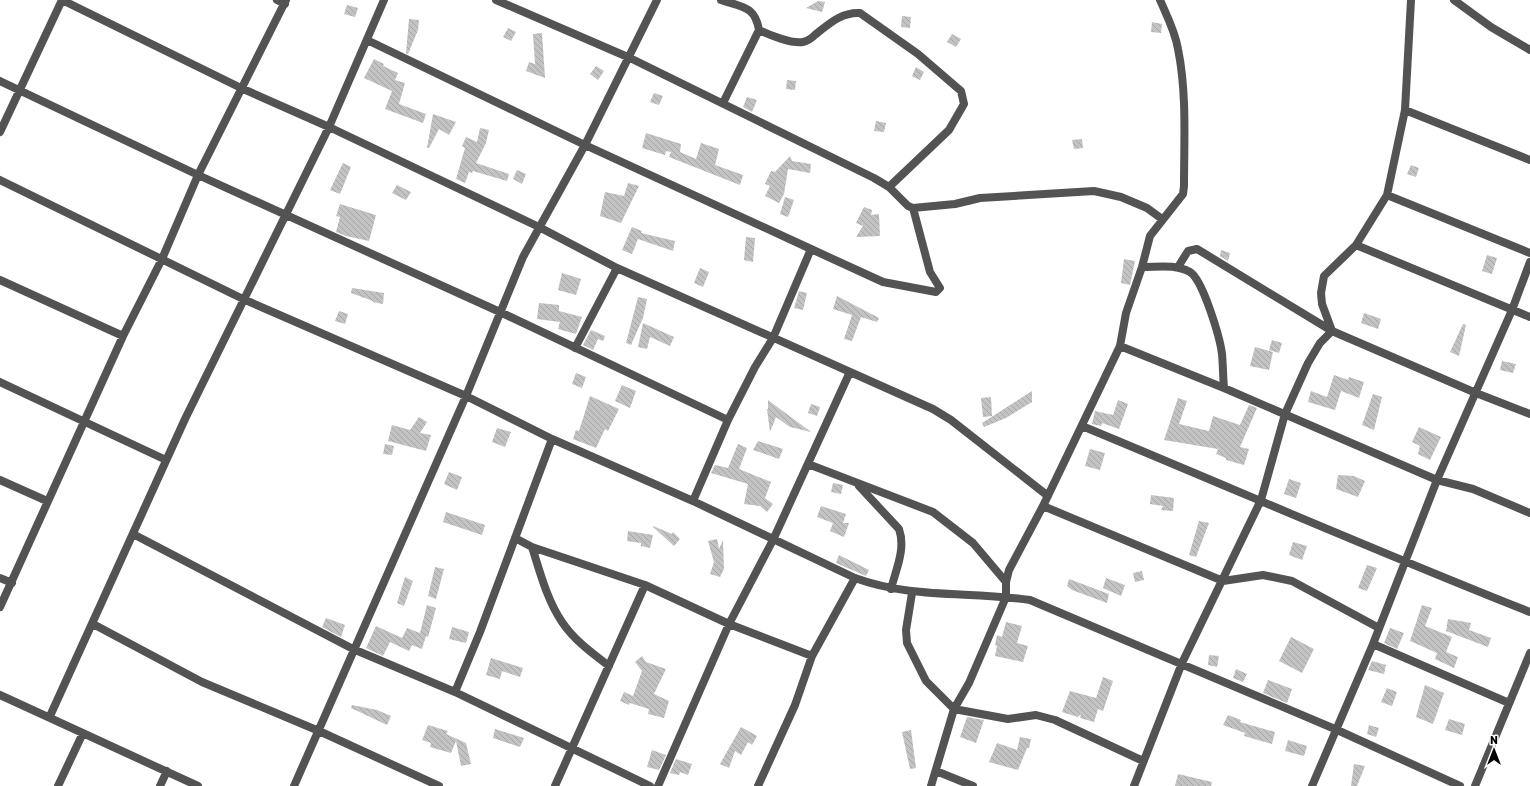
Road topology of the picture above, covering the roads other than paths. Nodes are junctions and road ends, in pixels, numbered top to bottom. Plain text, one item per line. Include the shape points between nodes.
1 (62, 0) edge
2 (384, 0) edge
3 (496, 0) edge
4 (657, 0) edge
5 (721, 0) edge
6 (1160, 0) edge
7 (1411, 0) edge
8 (1454, 0) edge
9 (283, 1) edge
10 (759, 30) junction
11 (367, 40) junction
12 (1530, 50) edge
13 (630, 58) junction
14 (0, 81) edge
15 (241, 88) junction
16 (20, 89) junction
17 (723, 103) junction
18 (1405, 110) junction
19 (328, 127) junction
20 (0, 132) edge
21 (584, 145) junction
22 (1530, 160) edge
23 (198, 175) junction
24 (0, 180) edge
25 (889, 187) junction
26 (1387, 194) junction
27 (913, 208) junction
28 (284, 214) junction
29 (1162, 219) junction
30 (539, 227) junction
31 (1356, 245) junction
32 (811, 249) junction
33 (1530, 253) edge
34 (162, 259) junction
35 (1530, 262) edge
36 (1142, 267) junction
37 (1178, 267) junction
38 (617, 268) junction
39 (0, 280) edge
40 (243, 299) junction
41 (1512, 310) junction
42 (500, 312) junction
43 (1530, 317) edge
44 (1332, 330) junction
45 (123, 336) junction
46 (773, 338) junction
47 (1120, 346) junction
48 (574, 348) junction
49 (849, 374) junction
50 (0, 382) edge
51 (1224, 388) junction
52 (1476, 393) junction
53 (466, 396) junction
54 (1285, 414) junction
55 (1530, 414) edge
56 (728, 420) junction
57 (84, 422) junction
58 (1082, 426) junction
59 (552, 440) junction
60 (166, 460) junction
61 (808, 464) junction
62 (0, 480) edge
63 (1437, 480) junction
64 (857, 484) junction
65 (1048, 496) junction
66 (1261, 500) junction
67 (47, 501) junction
68 (693, 501) junction
69 (1043, 506) junction
70 (1530, 513) edge
71 (134, 534) junction
72 (515, 538) junction
73 (772, 540) junction
74 (532, 547) junction
75 (1404, 562) junction
76 (0, 578) edge
77 (854, 578) junction
78 (1223, 581) junction
79 (1006, 582) junction
80 (12, 584) junction
81 (646, 585) junction
82 (891, 589) junction
83 (912, 593) junction
84 (1006, 597) junction
85 (0, 607) edge
86 (1530, 612) edge
87 (93, 624) junction
88 (729, 624) junction
89 (1378, 628) junction
90 (1373, 644) junction
91 (353, 649) junction
92 (1530, 653) edge
93 (812, 656) junction
94 (1182, 663) junction
95 (609, 666) junction
96 (455, 692) junction
97 (0, 695) edge
98 (1509, 703) junction
99 (954, 709) junction
100 (50, 716) junction
101 (1335, 729) junction
102 (319, 731) junction
103 (83, 733) junction
104 (572, 748) junction
105 (1143, 761) junction
106 (167, 771) junction
107 (936, 771) junction
108 (58, 786) edge
109 (160, 786) edge
110 (198, 786) edge
111 (294, 786) edge
112 (439, 786) edge
113 (555, 786) edge
114 (650, 786) edge
115 (658, 786) edge
116 (758, 786) edge
117 (931, 786) edge
118 (973, 786) edge
119 (1134, 786) edge
120 (1312, 786) edge
121 (1460, 786) edge
122 (1475, 786) edge

1 - 15 street
1 - 16 street
2 - 11 street
3 - 13 street
4 - 13 street
5 - 10 street via 751,11 757,18
6 - 29 street via 1179,49 1184,186 1183,194
7 - 18 street
8 - 12 street via 1491,27
9 - 15 street
10 - 17 street
10 - 25 street via 772,36 802,42 842,16 851,12 860,13 918,54 961,91 964,104 949,130
11 - 19 street
11 - 21 street
13 - 17 street
13 - 21 street
14 - 16 street
15 - 19 street
15 - 23 street
16 - 20 street
16 - 23 street
17 - 25 street
18 - 22 street
18 - 26 street
19 - 28 street
19 - 30 street
21 - 30 street
21 - 32 street
23 - 28 street
23 - 34 street
24 - 34 street
25 - 27 street
26 - 31 street
26 - 33 street
27 - 29 street via 955,204 980,198 1094,190 1121,196 1147,208
27 - 32 street via 930,272 940,288 936,292 883,282
28 - 40 street
28 - 42 street
29 - 36 street via 1150,236
30 - 38 street
30 - 42 street
31 - 41 street
31 - 44 street via 1334,264 1324,276 1322,283 1322,304
32 - 46 street
34 - 40 street
34 - 45 street
35 - 41 street
36 - 37 street
36 - 47 street via 1126,313
37 - 44 street via 1188,251 1197,248
37 - 51 street via 1192,273 1206,296 1222,353
38 - 46 street
38 - 48 street
39 - 45 street
40 - 53 street
40 - 60 street
41 - 43 street
41 - 52 street
42 - 48 street
42 - 53 street
44 - 52 street
44 - 54 street via 1308,362
45 - 57 street
46 - 49 street
46 - 56 street
47 - 51 street
47 - 58 street
48 - 56 street
49 - 61 street
49 - 65 street via 951,420
50 - 57 street
51 - 54 street
52 - 55 street
52 - 63 street
53 - 59 street
53 - 91 street
54 - 63 street
54 - 66 street
56 - 68 street
57 - 60 street
57 - 67 street
58 - 65 street
58 - 66 street
59 - 68 street
59 - 72 street
60 - 71 street
61 - 64 street
61 - 73 street
62 - 67 street
63 - 70 street via 1473,489
63 - 75 street
64 - 79 street via 933,512 973,543
64 - 82 street via 899,528 902,546
65 - 69 street
66 - 75 street
66 - 78 street
67 - 80 street
68 - 73 street
69 - 78 street
69 - 79 street via 1009,570
71 - 87 street
71 - 91 street
72 - 74 street
72 - 96 street
73 - 77 street
73 - 88 street
74 - 81 street
74 - 95 street via 548,597 562,622 584,647
75 - 86 street
75 - 89 street
76 - 80 street
77 - 82 street
77 - 93 street
78 - 89 street via 1263,575 1292,581
78 - 94 street
79 - 84 street
80 - 85 street
81 - 88 street
81 - 95 street
82 - 83 street
83 - 84 street
83 - 99 street via 906,630 907,643 926,681
84 - 94 street via 1030,600
84 - 99 street via 969,683
87 - 100 street
87 - 102 street via 202,682
88 - 93 street
88 - 115 street
89 - 90 street
90 - 98 street
90 - 101 street
91 - 96 street
91 - 102 street
92 - 98 street
93 - 116 street via 795,705
94 - 101 street
94 - 105 street
95 - 104 street
96 - 104 street
97 - 100 street
98 - 122 street
99 - 105 street via 1008,719 1036,715 1056,720
99 - 107 street
100 - 103 street
101 - 120 street
101 - 121 street
102 - 111 street
102 - 112 street
103 - 106 street
103 - 108 street
104 - 113 street
104 - 114 street
105 - 119 street
106 - 109 street
106 - 110 street
107 - 117 street
107 - 118 street

